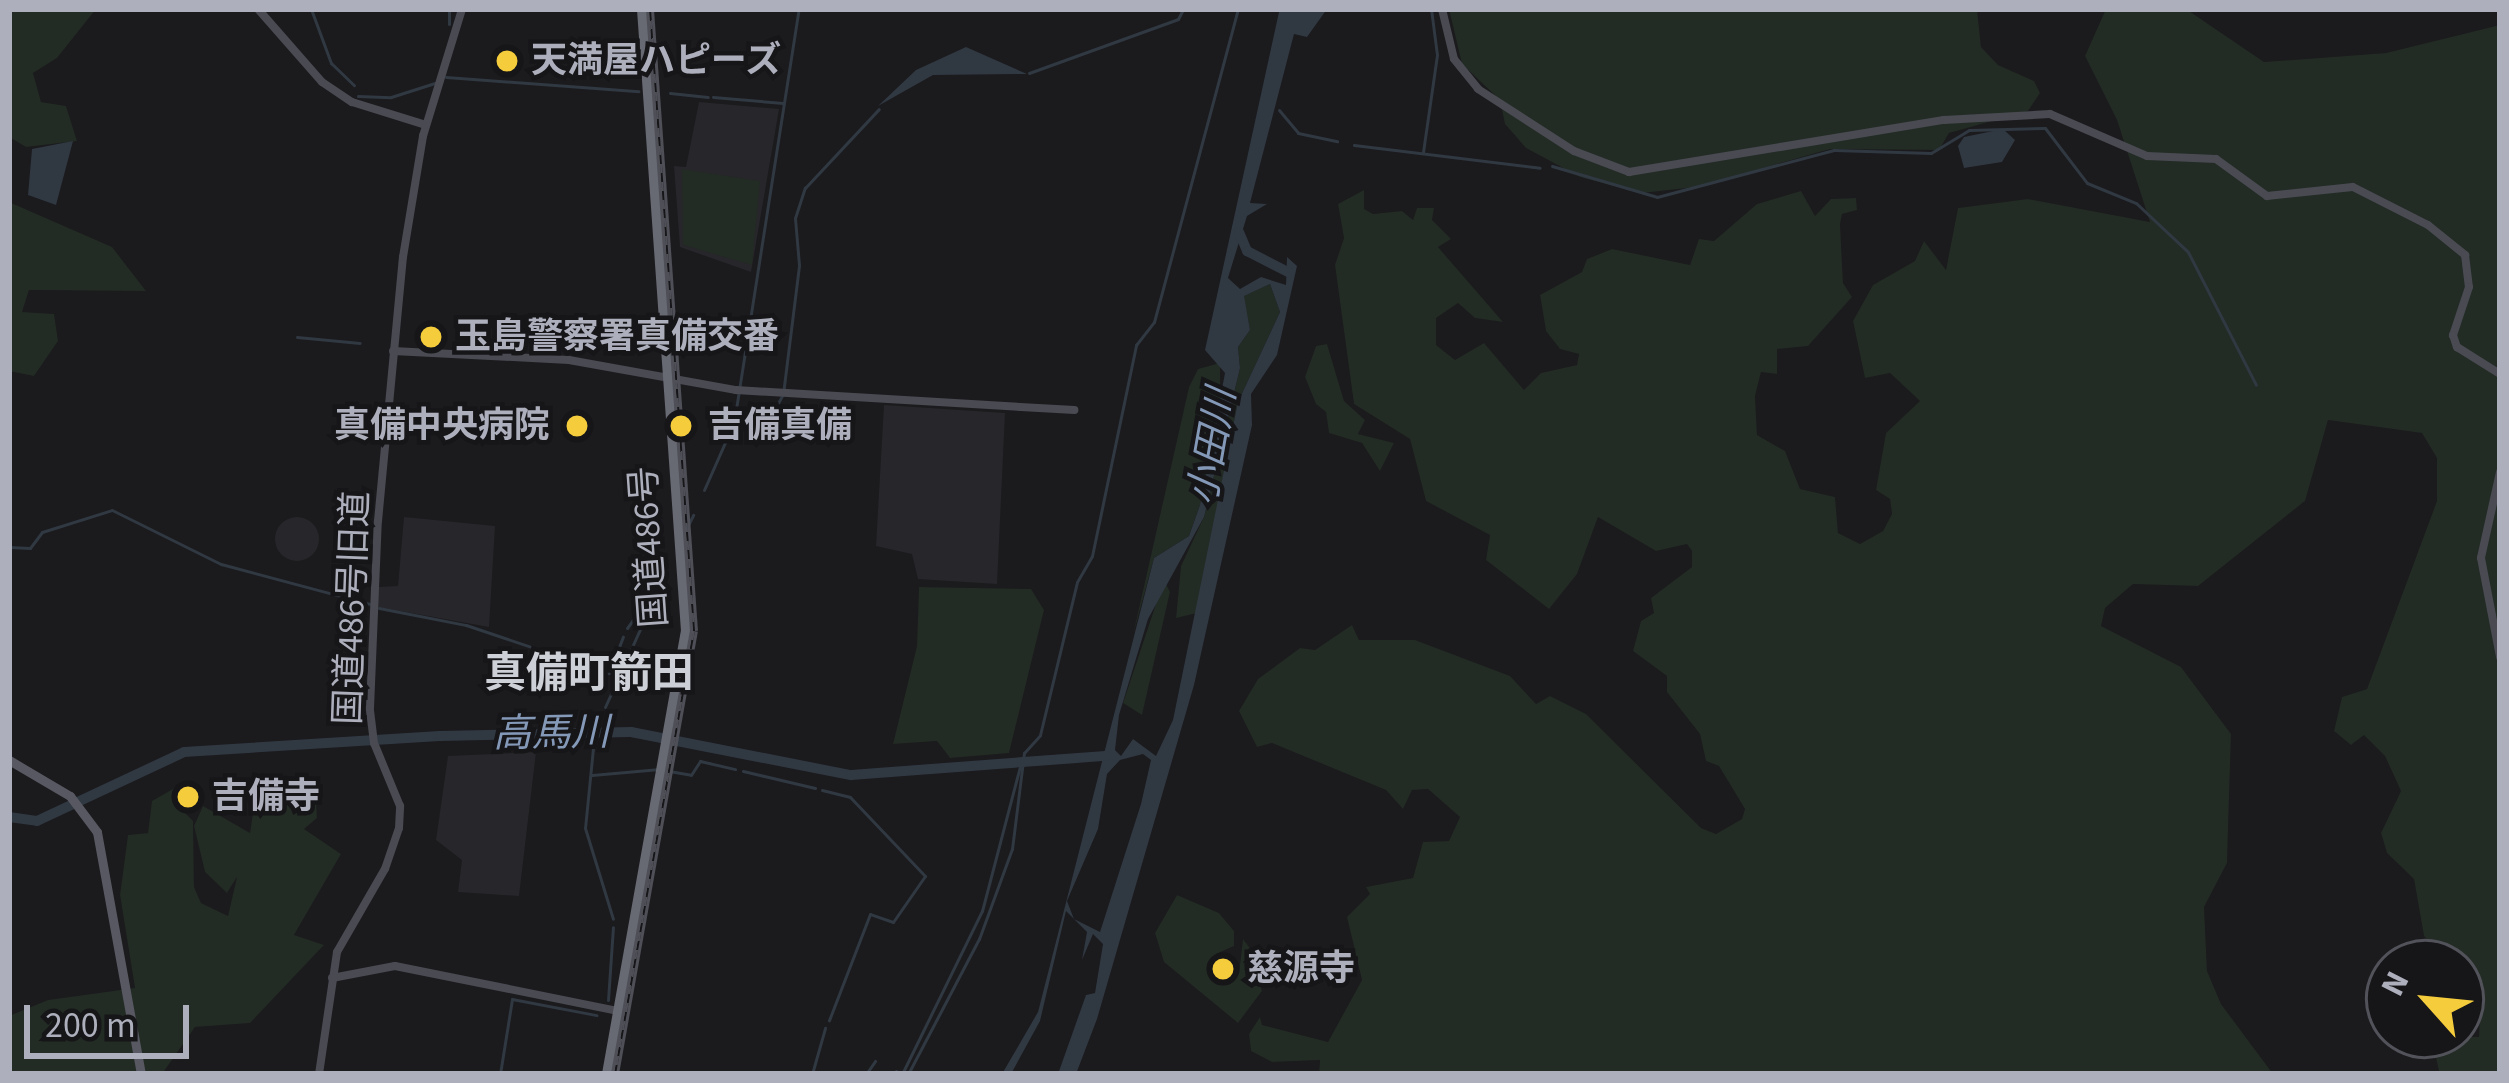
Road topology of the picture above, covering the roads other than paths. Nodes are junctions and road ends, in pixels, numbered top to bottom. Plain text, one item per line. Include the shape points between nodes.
1 (257, 9) edge
2 (462, 9) edge
3 (643, 9) edge
4 (1442, 9) edge
5 (426, 125) junction
6 (393, 351) junction
7 (2500, 374) edge
8 (665, 377) junction
9 (1074, 410) dead end
10 (2500, 472) edge
11 (2500, 657) edge
12 (9, 760) edge
13 (332, 978) junction
14 (619, 1011) junction
15 (141, 1074) edge
16 (319, 1074) edge
17 (608, 1074) edge

1 - 5 street via 322,82 352,102
2 - 5 street, 国道486号旧道
3 - 8 highway, 国道486号
4 - 7 street via 1454,59 1478,89 1574,151 1629,172 1943,119 2050,114 2147,156 2216,159 2267,196 2353,188 2428,225 2465,255 2469,287 2453,334 2457,347
5 - 6 street, 国道486号旧道
6 - 8 street via 569,360
6 - 13 street, 国道486号旧道 via 378,521 374,741 397,795 398,828
8 - 9 street via 739,391
8 - 14 highway, 国道486号 via 686,640
10 - 11 street via 2481,558
12 - 15 main road via 76,802 104,851
13 - 14 street via 395,966
13 - 16 street, 国道486号旧道
14 - 17 highway, 国道486号

